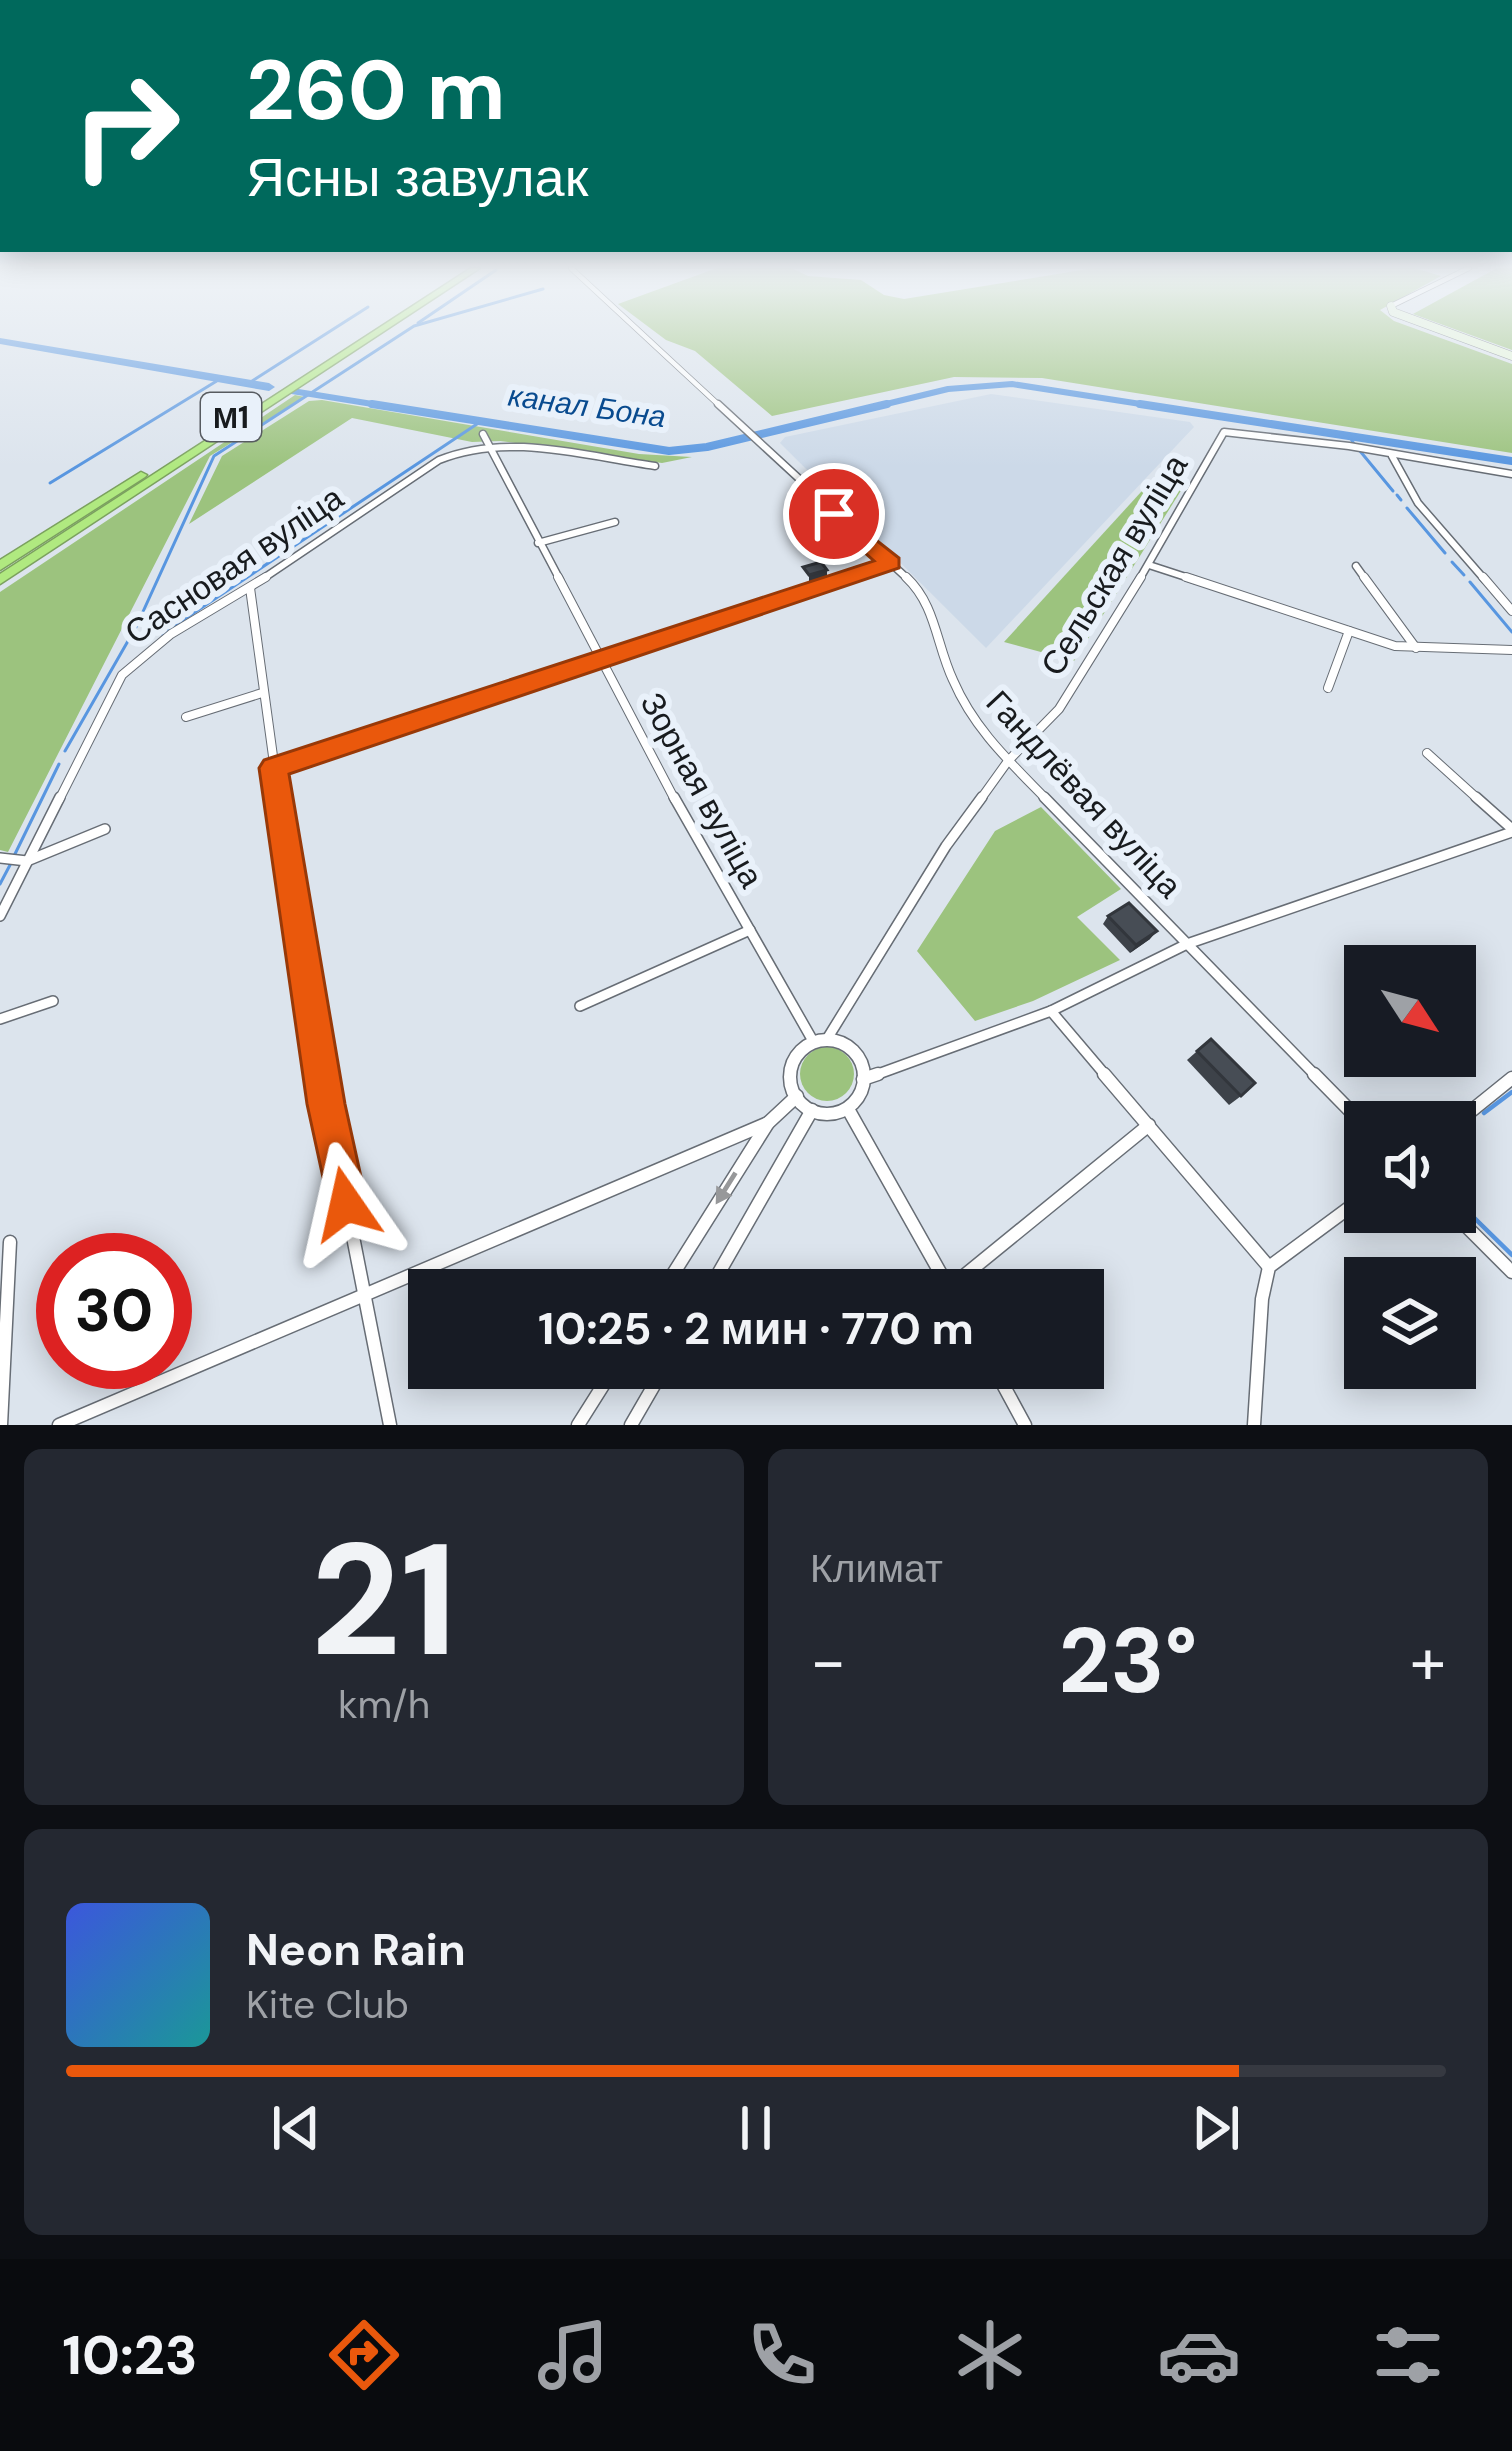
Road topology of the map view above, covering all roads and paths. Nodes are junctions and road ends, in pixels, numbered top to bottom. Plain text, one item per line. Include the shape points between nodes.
1 (358, 334) edge
2 (375, 334) edge
3 (645, 334) edge
4 (1452, 334) edge
5 (1512, 356) edge
6 (485, 439) junction
7 (1391, 454) junction
8 (655, 466) dead end
9 (1512, 474) edge
10 (615, 522) dead end
11 (538, 543) junction
12 (890, 563) junction
13 (1148, 565) junction
14 (0, 566) edge
15 (1356, 566) dead end
16 (0, 580) edge
17 (250, 588) junction
18 (1512, 610) edge
19 (1349, 631) junction
20 (1416, 649) junction
21 (1512, 650) edge
22 (601, 661) junction
23 (1328, 688) dead end
24 (262, 693) junction
25 (186, 717) dead end
26 (1427, 753) dead end
27 (1008, 761) junction
28 (274, 768) junction
29 (106, 830) dead end
30 (1512, 830) edge
31 (0, 857) edge
32 (27, 861) junction
33 (0, 916) edge
34 (750, 930) junction
35 (1186, 944) junction
36 (53, 1001) dead end
37 (580, 1006) dead end
38 (1051, 1010) junction
39 (0, 1019) edge
40 (827, 1039) junction
41 (813, 1041) junction
42 (1512, 1078) edge
43 (863, 1079) junction
44 (797, 1096) junction
45 (1344, 1105) edge
46 (1476, 1107) edge
47 (848, 1109) junction
48 (812, 1110) junction
49 (767, 1123) junction
50 (1149, 1125) junction
51 (1344, 1212) edge
52 (1473, 1233) edge
53 (10, 1241) dead end
54 (1269, 1267) junction
55 (676, 1269) edge
56 (721, 1269) edge
57 (939, 1269) edge
58 (974, 1269) edge
59 (1512, 1272) edge
60 (364, 1293) junction
61 (601, 1389) edge
62 (652, 1389) edge
63 (1005, 1389) edge
64 (1, 1425) edge
65 (59, 1425) edge
66 (390, 1425) edge
67 (578, 1425) edge
68 (631, 1425) edge
69 (1025, 1425) edge
70 (1254, 1425) edge

1 - 14 highway, М1
2 - 16 highway, М1
3 - 12 street, Гандлёвая вуліца
4 - 5 street
6 - 8 street
6 - 11 street, Зорная вуліца
6 - 17 street, Сасновая вуліца via 439,460
7 - 9 street
7 - 13 street, Сельская вуліца via 1227,430
7 - 18 street via 1418,503
10 - 11 street
11 - 22 street, Зорная вуліца
12 - 22 street
12 - 27 street, Гандлёвая вуліца via 924,594 968,716
13 - 19 street
13 - 27 street, Сельская вуліца via 1060,709
15 - 20 street
17 - 24 street
17 - 32 street, Сасновая вуліца via 171,634 122,675
19 - 20 street
19 - 23 street
20 - 21 street
22 - 28 street
22 - 34 street, Зорная вуліца
24 - 25 street
24 - 28 street
26 - 30 street
27 - 35 street, Гандлёвая вуліца
27 - 40 street, Сельская вуліца
28 - 60 street
29 - 32 street
30 - 35 street
31 - 32 street
32 - 33 street, Сасновая вуліца
34 - 37 street
34 - 41 street, Зорная вуліца
35 - 38 street
35 - 45 street, Гандлёвая вуліца
36 - 39 street
38 - 43 street
38 - 50 street
40 - 41 street
40 - 43 street via 853,1052
41 - 44 street via 794,1059
42 - 46 street
43 - 47 street
44 - 48 street
44 - 49 street
47 - 48 street
47 - 57 street
48 - 56 street
49 -> 55 street
49 - 60 street
50 - 54 street
50 - 58 street
51 - 54 street
52 - 59 street
53 - 64 street
54 - 70 street
60 - 65 street
60 - 66 street
61 - 67 street
62 - 68 street
63 - 69 street

